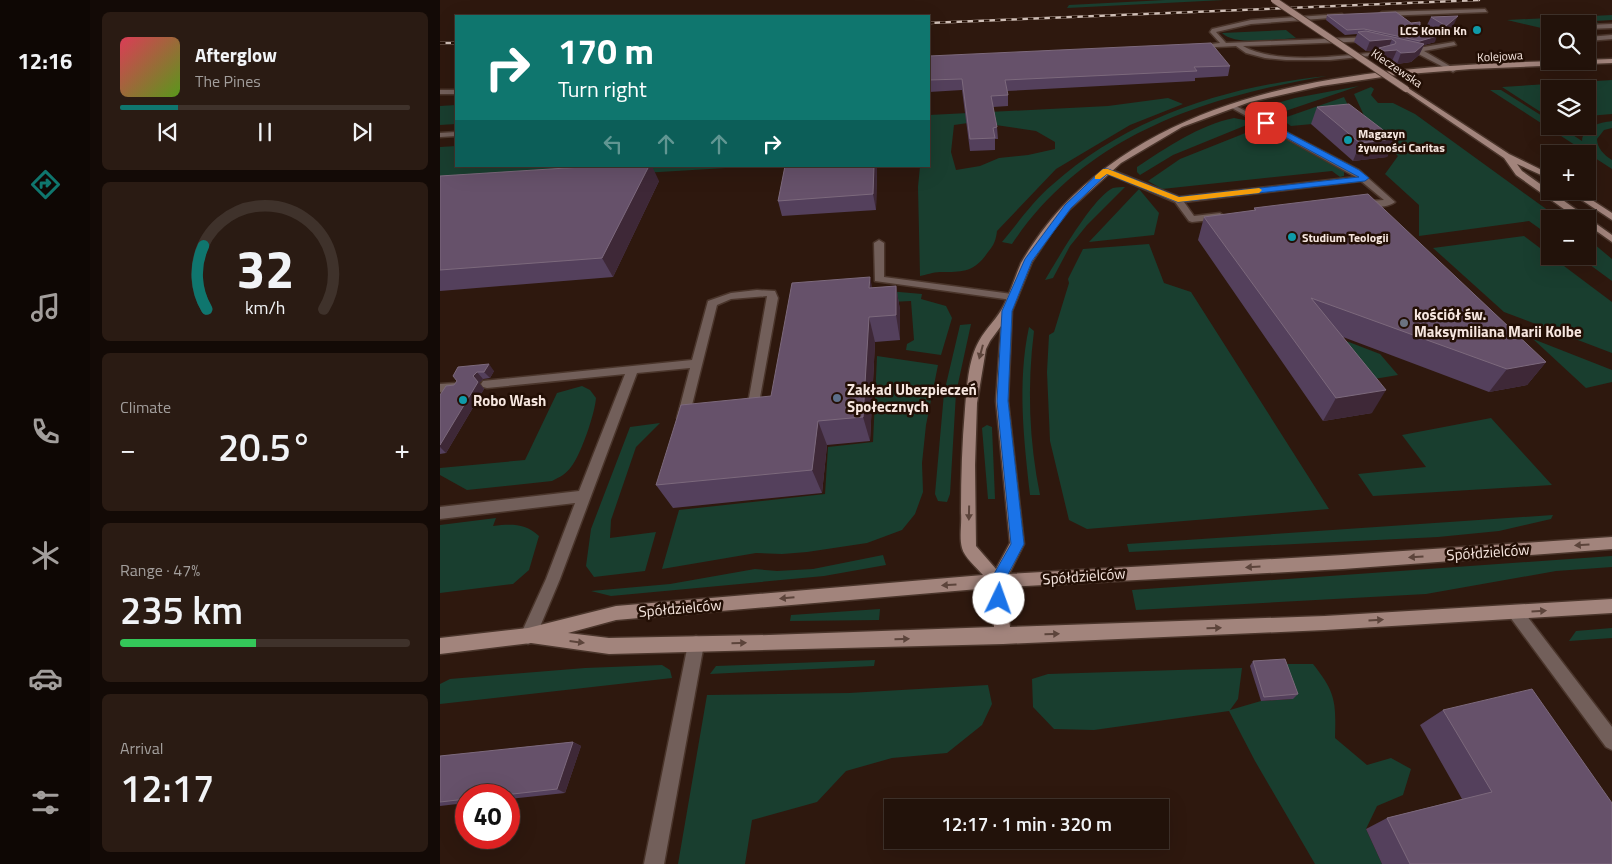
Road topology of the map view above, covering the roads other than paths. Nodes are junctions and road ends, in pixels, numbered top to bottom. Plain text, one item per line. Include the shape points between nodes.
1 (1274, 0) edge
2 (1485, 11) dead end
3 (1376, 14) edge
4 (1352, 15) edge
5 (1612, 26) edge
6 (1596, 27) edge
7 (1612, 37) edge
8 (1596, 38) edge
9 (1438, 39) edge
10 (1379, 40) edge
11 (1224, 44) junction
12 (1236, 44) junction
13 (1400, 44) edge
14 (1446, 44) junction
15 (1454, 44) dead end
16 (1194, 46) edge
17 (1418, 50) junction
18 (1387, 54) edge
19 (1596, 61) edge
20 (1612, 61) edge
21 (1541, 64) edge
22 (1453, 70) junction
23 (440, 92) edge
24 (455, 92) edge
25 (1232, 106) junction
26 (440, 134) edge
27 (455, 134) edge
28 (1506, 156) junction
29 (1106, 171) junction
30 (1541, 173) edge
31 (1365, 178) junction
32 (1178, 200) junction
33 (1353, 200) edge
34 (1586, 200) edge
35 (1571, 210) edge
36 (1230, 215) edge
37 (1612, 216) edge
38 (1596, 228) edge
39 (1612, 239) edge
40 (879, 243) dead end
41 (1012, 297) junction
42 (1007, 311) junction
43 (698, 363) junction
44 (633, 369) junction
45 (487, 384) dead end
46 (456, 386) edge
47 (440, 388) edge
48 (584, 496) junction
49 (440, 513) edge
50 (1612, 543) edge
51 (997, 581) junction
52 (1612, 606) edge
53 (1515, 612) junction
54 (528, 636) junction
55 (1003, 636) junction
56 (696, 644) junction
57 (440, 646) edge
58 (1612, 741) edge
59 (654, 864) edge

1 - 28 street, Kleczewska, bridge
2 - 3 street
4 - 11 street via 1251,22 1214,30
5 - 6 street
7 - 8 street
9 - 14 street
10 - 12 street
11 - 12 street
11 - 16 street
12 - 18 street via 1247,52 1296,59
13 - 17 street
14 - 15 street
14 - 17 street
17 - 22 street
19 - 20 street, Kolejowa
21 - 22 street, Kolejowa
22 - 25 street, Kolejowa via 1321,84
23 - 24 street
25 - 29 street, Kolejowa via 1156,138
25 - 31 street
26 - 27 street
28 - 30 street, Kleczewska
28 - 35 street, Kleczewska via 1519,173
29 - 32 street
29 - 41 street, Kolejowa via 1056,221 1028,261
31 - 32 street
31 - 33 street via 1391,202 1369,204
32 - 36 street via 1192,219
34 - 37 street
38 - 39 street
40 - 41 street via 879,279
41 - 42 street, Kolejowa
42 - 51 street via 1002,401 1017,544
42 -> 51 street via 982,344 969,426 969,548
43 - 43 street via 683,418 688,423 746,418 754,411 773,298 771,293 716,299 712,303
43 - 44 street
44 - 45 street
44 - 48 street
46 - 47 street
48 - 49 street
48 - 54 street
50 -> 51 street, Spółdzielców
51 -> 54 street, Spółdzielców via 616,613
51 - 55 street
53 -> 52 street, Spółdzielców
55 -> 53 street, Spółdzielców
53 - 58 street
54 -> 56 street, Spółdzielców via 609,646
54 - 57 street, Spółdzielców
56 -> 55 street, Spółdzielców
56 - 59 street

